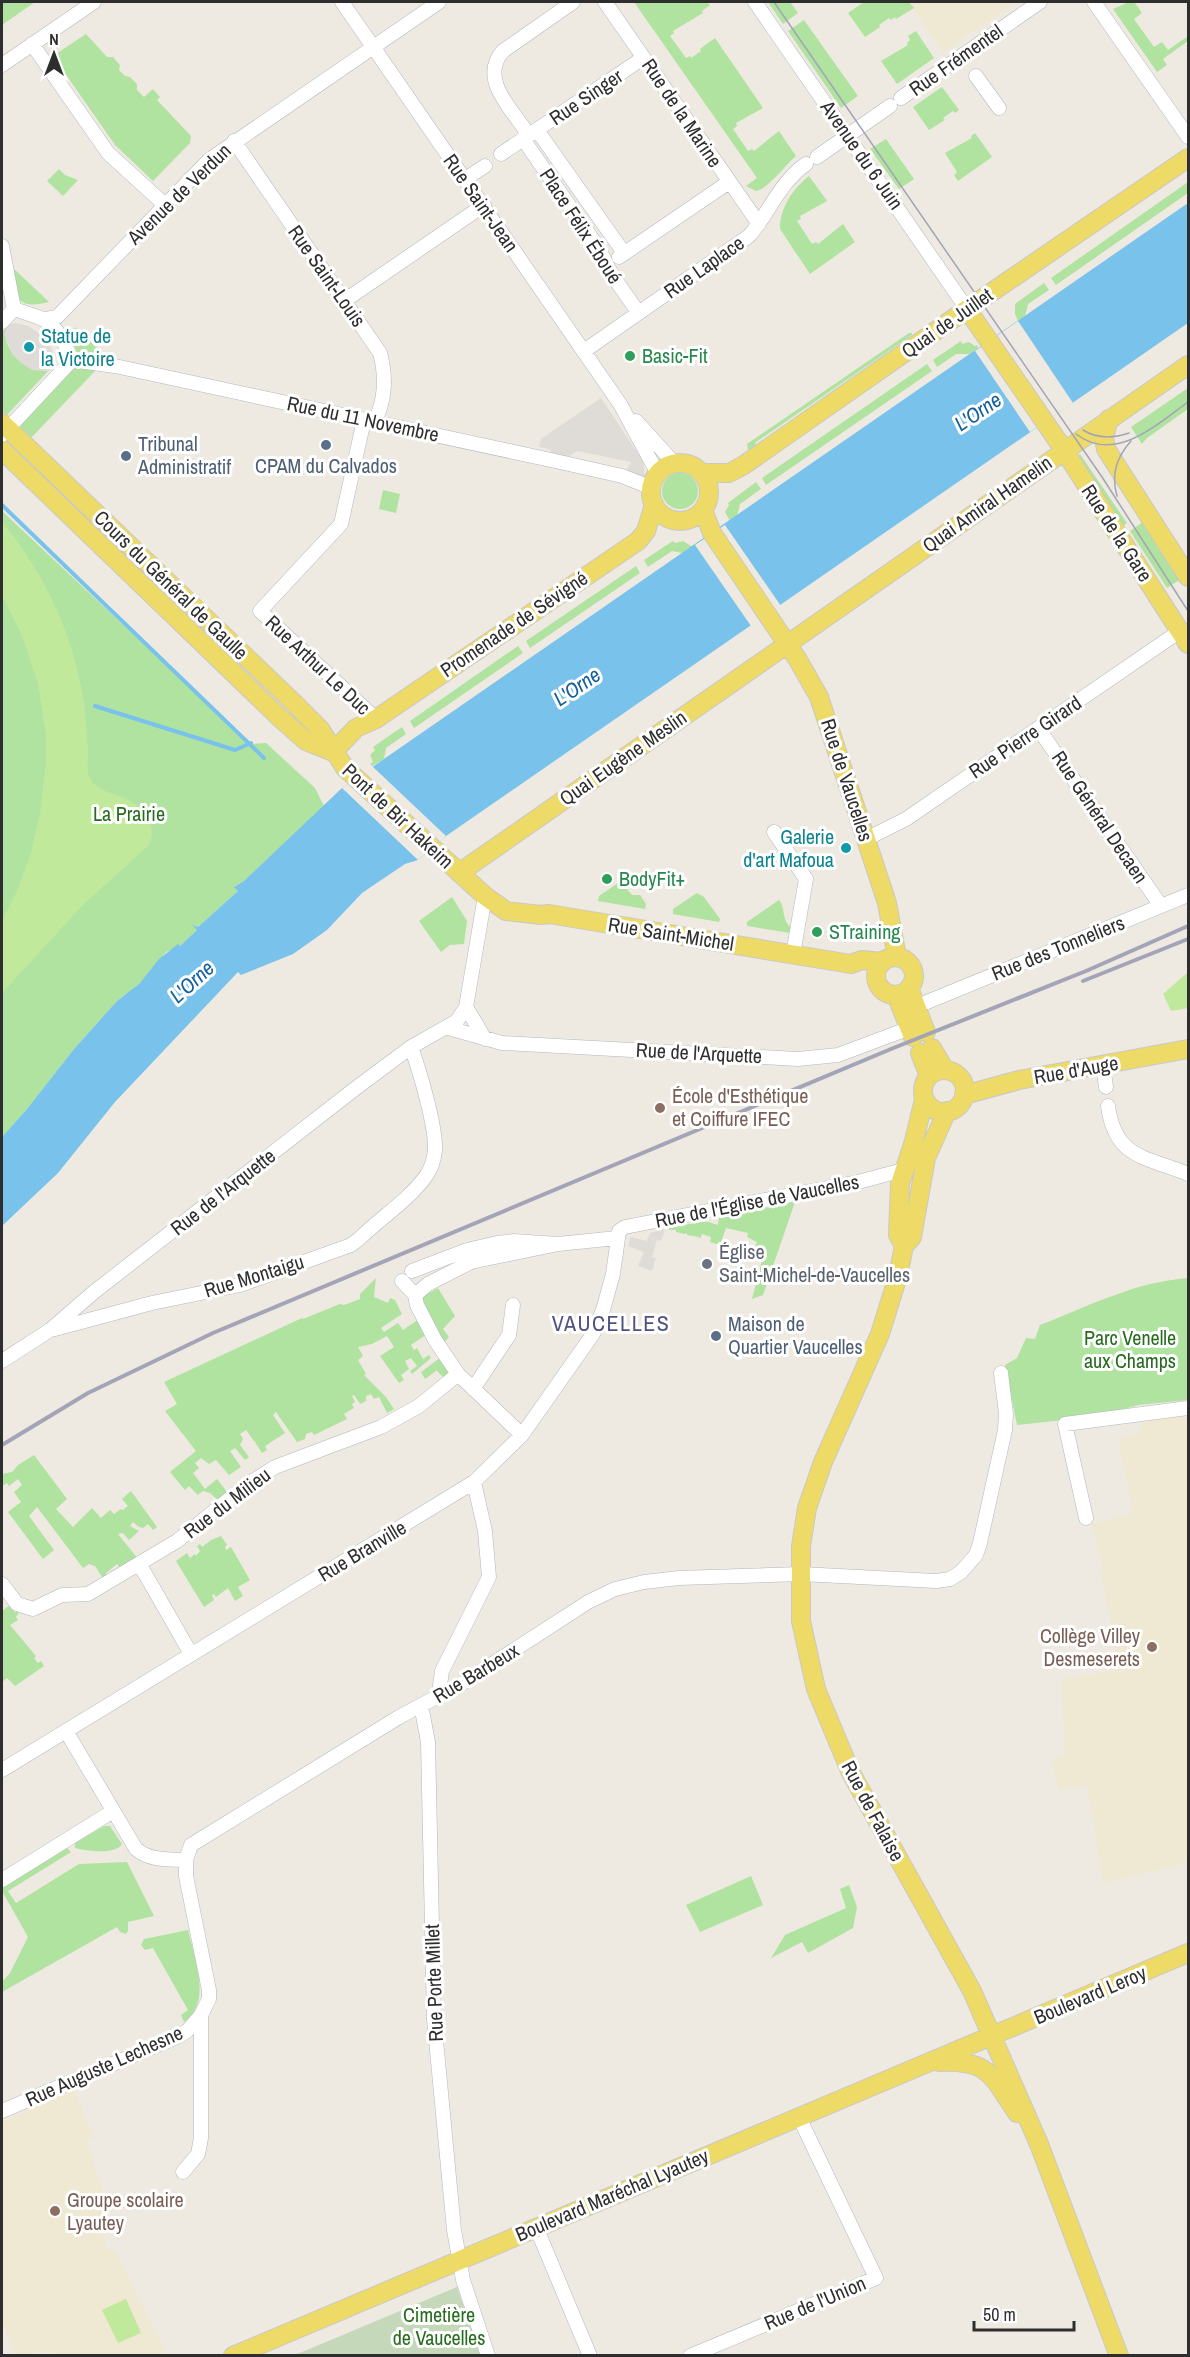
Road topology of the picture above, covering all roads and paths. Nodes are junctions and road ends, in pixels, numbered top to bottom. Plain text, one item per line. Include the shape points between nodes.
1 (94, 2) edge
2 (342, 2) edge
3 (439, 2) edge
4 (573, 2) edge
5 (605, 2) edge
6 (755, 2) edge
7 (1040, 2) edge
8 (1094, 2) edge
9 (32, 44) junction
10 (373, 46) junction
11 (644, 58) junction
12 (958, 58) junction
13 (2, 65) edge
14 (999, 108) dead end
15 (530, 135) junction
16 (848, 135) junction
17 (1188, 137) edge
18 (234, 141) junction
19 (501, 154) dead end
20 (1188, 158) edge
21 (485, 166) dead end
22 (465, 179) junction
23 (729, 182) junction
24 (165, 205) junction
25 (484, 205) junction
26 (759, 224) junction
27 (2, 246) edge
28 (624, 253) junction
29 (607, 264) junction
30 (344, 301) junction
31 (14, 309) junction
32 (967, 309) junction
33 (638, 312) junction
34 (52, 318) junction
35 (2, 322) edge
36 (584, 351) junction
37 (72, 360) junction
38 (1188, 364) edge
39 (620, 404) junction
40 (1109, 419) junction
41 (369, 421) junction
42 (3, 429) edge
43 (2, 450) edge
44 (1064, 450) junction
45 (675, 464) junction
46 (702, 473) junction
47 (655, 489) junction
48 (703, 510) junction
49 (685, 520) junction
50 (712, 533) junction
51 (1188, 577) edge
52 (260, 611) joint
53 (1184, 638) edge
54 (787, 644) junction
55 (376, 719) junction
56 (356, 728) junction
57 (1038, 728) junction
58 (320, 729) junction
59 (335, 756) junction
60 (774, 832) dead end
61 (867, 839) junction
62 (459, 873) junction
63 (1188, 895) edge
64 (485, 896) junction
65 (1161, 906) junction
66 (793, 954) junction
67 (889, 959) junction
68 (851, 964) junction
69 (876, 980) junction
70 (902, 991) junction
71 (927, 1002) dead end
72 (466, 1007) junction
73 (448, 1028) junction
74 (485, 1039) junction
75 (920, 1040) junction
76 (411, 1047) junction
77 (1188, 1049) edge
78 (1103, 1066) junction
79 (937, 1073) junction
80 (1106, 1087) dead end
81 (964, 1095) junction
82 (924, 1099) junction
83 (1108, 1106) dead end
84 (947, 1111) junction
85 (903, 1170) junction
86 (1188, 1174) edge
87 (617, 1238) junction
88 (558, 1244) junction
89 (903, 1246) junction
90 (412, 1271) dead end
91 (402, 1281) dead end
92 (415, 1295) junction
93 (81, 1303) junction
94 (513, 1305) dead end
95 (89, 1320) junction
96 (50, 1330) junction
97 (2, 1361) edge
98 (1001, 1373) dead end
99 (458, 1374) junction
100 (473, 1389) junction
101 (1188, 1408) edge
102 (522, 1435) junction
103 (474, 1482) junction
104 (1086, 1518) dead end
105 (140, 1565) junction
106 (801, 1574) junction
107 (2, 1584) edge
108 (191, 1654) junction
109 (442, 1694) junction
110 (421, 1705) junction
111 (66, 1731) junction
112 (2, 1770) edge
113 (113, 1810) junction
114 (186, 1860) junction
115 (2, 1880) edge
116 (1188, 1953) edge
117 (201, 2015) junction
118 (992, 2036) junction
119 (915, 2068) junction
120 (2, 2111) edge
121 (799, 2117) junction
122 (1039, 2144) junction
123 (183, 2172) dead end
124 (536, 2227) junction
125 (458, 2260) junction
126 (233, 2355) edge
127 (488, 2355) edge
128 (590, 2355) edge
129 (690, 2355) edge
130 (1119, 2355) edge

1 - 9 street
2 - 10 street, Rue Saint-Jean
3 - 10 street, Avenue de Verdun
4 - 15 street, Rue Singer via 503,51 495,62 496,87
5 - 11 street, Rue de la Marine
6 - 16 street, Avenue du 6 Juin
7 - 12 street, Rue Frémentel
8 - 17 street
9 - 13 street
9 - 24 street via 108,153
10 - 18 street, Avenue de Verdun
10 - 22 street, Rue Saint-Jean
11 - 15 street, Rue Singer
11 - 23 street, Rue de la Marine
12 - 14 street
12 - 16 street, Rue Frémentel
15 - 19 street, Rue Singer
15 - 28 street, Place Félix Éboué
15 - 29 street, Place Félix Éboué
16 - 26 street, Rue Laplace via 787,180
16 - 32 street, Avenue du 6 Juin
18 - 24 street, Avenue de Verdun via 209,160
18 - 30 street, Rue Saint-Louis
20 - 32 main road, Quai de Juillet
21 - 22 street
22 - 25 street, Rue Saint-Jean
23 - 26 street, Rue de la Marine
23 - 28 street
24 - 34 street, Avenue de Verdun
25 - 30 street
25 - 36 street, Rue Saint-Jean
26 - 33 street, Rue Laplace via 749,236
27 - 31 street
28 - 29 street
29 - 33 street, Place Félix Éboué
30 - 41 street, Rue Saint-Louis via 376,346 383,366 381,408
31 - 34 street
31 - 35 street
32 - 44 main road, Rue de la Gare
32 - 46 main road, Quai de Juillet via 744,465 729,473
33 - 36 street, Rue Laplace
34 - 37 street
36 - 39 street, Rue Saint-Jean
37 - 41 street, Rue du 11 Novembre
37 - 42 street
38 - 40 main road, Quai Amiral Hamelin
39 - 45 street, Rue Saint-Jean
39 - 47 street, Rue Saint-Jean
40 - 44 main road, Quai Amiral Hamelin
40 - 51 main road, Rue de la Gare via 1104,437 1106,449
41 - 47 street, Rue du 11 Novembre via 622,476
41 - 52 street, Rue Saint-Louis via 341,524
42 - 58 main road, Cours du Général de Gaulle
43 - 59 main road, Cours du Général de Gaulle via 280,718 306,741
44 - 53 main road, Rue de la Gare
44 - 54 main road, Quai Amiral Hamelin
45 - 46 main road via 687,464
45 - 47 main road via 665,467
46 - 48 main road via 709,489
47 - 49 main road via 665,517
47 - 55 main road, Promenade de Sévigné via 646,531 638,542
48 - 49 main road
48 - 50 main road, Rue de Vaucelles
49 - 50 main road via 697,530
50 - 54 main road, Rue de Vaucelles
52 - 55 street, Rue Arthur Le Duc
53 - 57 street, Rue Pierre Girard
54 - 61 main road, Rue de Vaucelles via 825,711
54 - 62 main road, Quai Eugène Meslin
55 - 56 main road, Promenade de Sévigné
56 - 58 main road, Promenade de Sévigné
56 - 59 main road, Promenade de Sévigné
57 - 61 street, Rue Pierre Girard via 906,819
57 - 65 street, Rue Général Decaen
58 - 59 main road, Cours du Général de Gaulle
59 - 62 main road, Pont de Bir Hakeim
60 - 66 street via 806,879
61 - 67 main road, Rue de Vaucelles via 892,920
62 - 64 main road
63 - 65 street, Rue des Tonneliers
64 - 66 main road, Rue Saint-Michel via 542,907 549,914
64 - 72 street
65 - 71 street, Rue des Tonneliers
66 - 68 main road, Rue Saint-Michel
67 - 68 main road, Rue Saint-Michel
67 - 69 main road via 878,967
67 - 70 main road via 903,958 912,967 914,979
68 - 69 main road, Rue Saint-Michel
69 - 70 main road via 884,991
70 - 75 main road
72 - 73 street, Rue de l'Arquette
72 - 74 street
73 - 74 street, Rue de l'Arquette
73 - 76 street, Rue de l'Arquette
74 - 75 street, Rue de l'Arquette via 798,1059
75 - 79 main road
76 - 93 street, Rue de l'Arquette
76 - 95 street, Rue Montaigu via 435,1142 433,1164 403,1200 351,1245 240,1285
77 - 78 main road, Rue d'Auge
78 - 80 street
78 - 81 main road, Rue d'Auge via 1019,1080
79 - 81 main road via 951,1071 961,1079
79 - 82 main road via 923,1087
81 - 84 main road via 957,1107
82 - 84 main road via 931,1107
82 - 85 main road, Rue de Falaise
83 - 86 street via 1116,1137 1129,1150
84 - 89 main road, Rue de Falaise via 926,1158 912,1237
85 - 87 street, Rue de l'Église de Vaucelles via 625,1227
85 - 89 main road, Rue de Falaise via 898,1200 898,1235
87 - 88 street
87 - 102 street, Rue Branville via 613,1274 593,1334
88 - 90 street via 496,1243
88 - 92 street via 471,1263 428,1284
89 - 106 main road, Rue de Falaise via 880,1334 812,1491 803,1530
91 - 92 street
92 - 99 street via 424,1320
93 - 95 street
93 - 96 street, Rue de l'Arquette
94 - 100 street via 509,1335
95 - 96 street, Rue Montaigu
96 - 97 street, Rue de l'Arquette
98 - 106 street, Rue Barbeux via 1005,1430 980,1543 976,1555 961,1572 936,1581
99 - 100 street
99 - 105 street, Rue du Milieu via 419,1406 381,1427 275,1467
100 - 102 street
101 - 104 street via 1065,1424
102 - 103 street, Rue Branville
103 - 108 street, Rue Branville
103 - 109 street via 485,1531 489,1577 442,1671
105 - 107 street, Rue du Milieu via 88,1594 62,1595 33,1609 17,1604
105 - 108 street
106 - 109 street, Rue Barbeux via 679,1578 626,1585 588,1602
106 - 118 main road, Rue de Falaise via 801,1621 822,1707 851,1773 953,1954
108 - 111 street, Rue Branville
109 - 110 street, Rue Barbeux
110 - 114 street, Rue Barbeux via 190,1845
110 - 125 street, Rue Porte Millet via 428,1742 434,2019
111 - 112 street, Rue Branville
111 - 113 street
113 - 114 street via 143,1854
113 - 115 street
114 - 117 street via 209,1990
116 - 118 main road, Boulevard Leroy
117 - 120 street, Rue Auguste Lechesne via 181,2035
117 - 123 street via 201,2139 198,2154
118 - 119 main road, Boulevard Maréchal Lyautey
118 - 122 main road, Rue de Falaise
119 - 121 main road, Boulevard Maréchal Lyautey
119 - 122 main road via 939,2062 977,2064 990,2074
121 - 124 main road, Boulevard Maréchal Lyautey
121 - 129 street, Rue de l'Union via 876,2278
122 - 130 main road, Rue de Falaise
124 - 125 main road, Boulevard Maréchal Lyautey
124 - 128 street
125 - 126 main road, Boulevard Maréchal Lyautey
125 - 127 street, Rue Porte Millet

